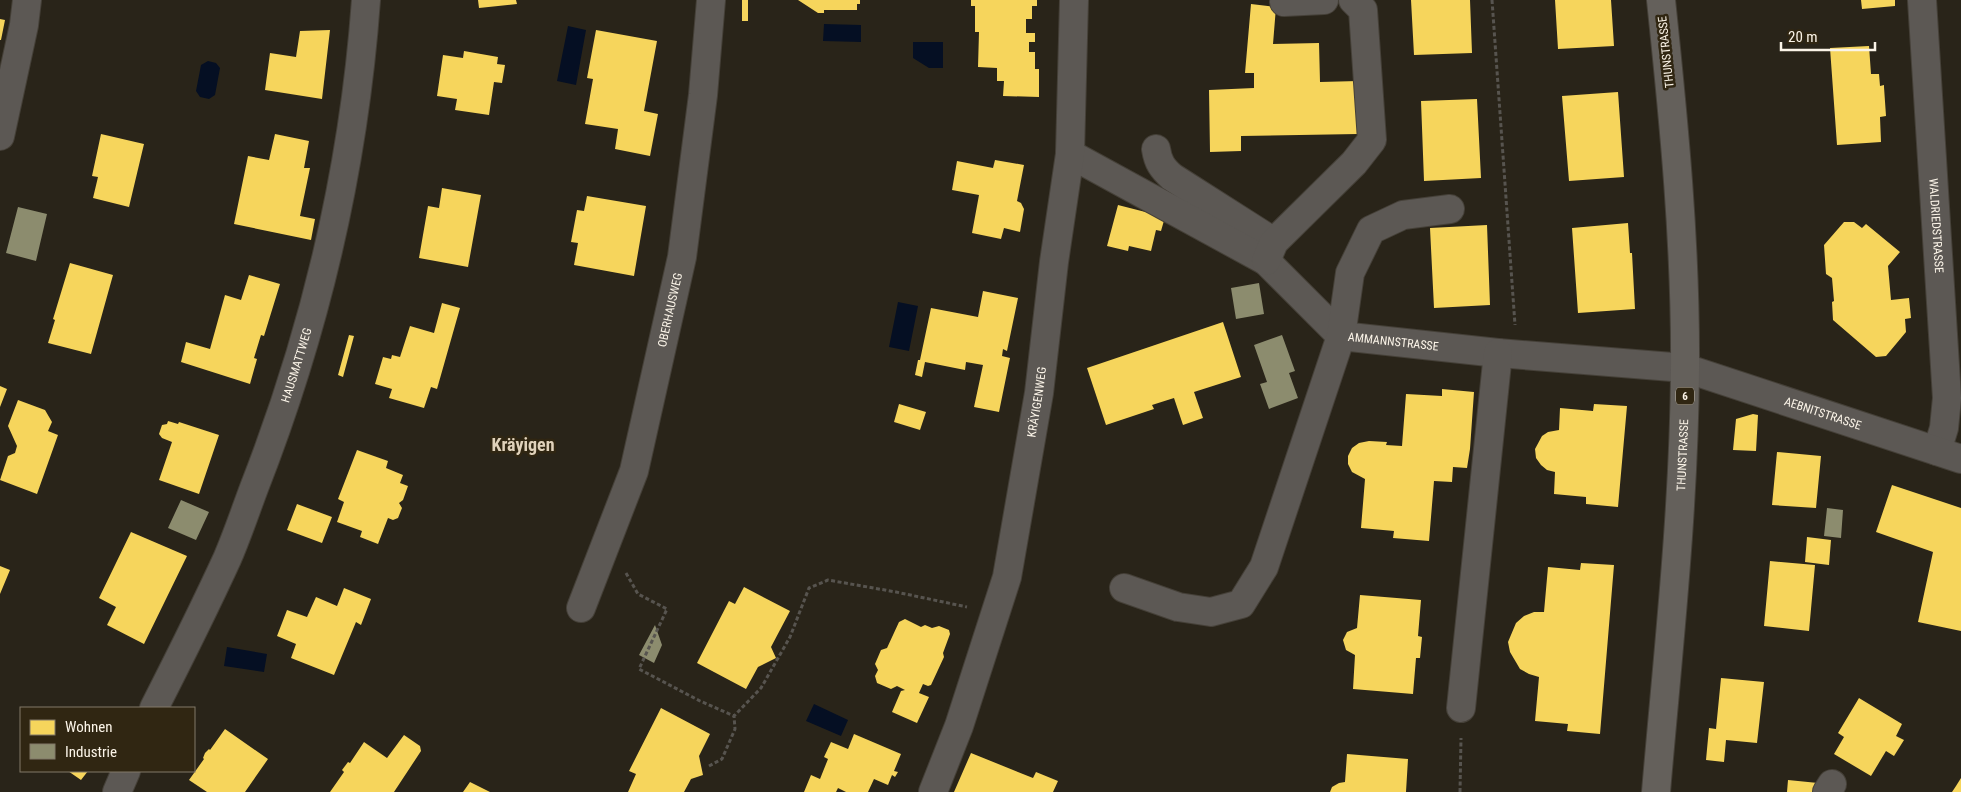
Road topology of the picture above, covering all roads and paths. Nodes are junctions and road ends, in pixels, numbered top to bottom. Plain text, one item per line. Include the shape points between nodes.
1 (27, 0) edge
2 (366, 0) edge
3 (711, 0) edge
4 (1074, 0) edge
5 (1324, 0) edge
6 (1353, 0) edge
7 (1492, 0) edge
8 (1661, 0) edge
9 (1922, 0) edge
10 (1284, 2) dead end
11 (0, 136) edge
12 (1156, 149) dead end
13 (1070, 154) junction
14 (1450, 209) dead end
15 (1270, 252) junction
16 (1949, 259) edge
17 (1341, 336) junction
18 (1507, 353) junction
19 (1685, 368) junction
20 (1949, 455) edge
21 (605, 546) junction
22 (1124, 588) dead end
23 (581, 608) dead end
24 (996, 613) junction
25 (154, 707) edge
26 (1461, 708) joint
27 (734, 716) junction
28 (708, 766) dead end
29 (126, 772) edge
30 (117, 792) edge
31 (933, 792) edge
32 (1460, 792) edge
33 (1656, 792) edge

1 - 11 street
2 - 25 street, HAUSMATTWEG via 347,152 322,272 298,362 275,434 228,557
3 - 21 street, OBERHAUSWEG via 703,95 682,257 634,471
4 - 13 street, KRÄYIGENWEG
5 - 10 street
6 - 15 street via 1363,10 1372,140
7 - 18 path via 1515,328
8 - 19 main road, THUNSTRASSE / 6 via 1680,186
9 - 16 street, WALDRIEDSTRASSE
12 - 15 street via 1162,168
13 - 15 street, AMMANNSTRASSE
13 - 24 street, KRÄYIGENWEG via 1038,393 1007,577
14 - 17 street via 1403,215 1371,230 1350,273
15 - 17 street, AMMANNSTRASSE
16 - 20 street, WALDRIEDSTRASSE via 1944,428
17 - 18 street, AMMANNSTRASSE
17 - 22 street via 1264,567 1241,604 1212,612 1178,608
18 - 19 street, AMMANNSTRASSE
18 - 26 street
19 - 20 street, AEBNITSTRASSE
19 - 33 main road, THUNSTRASSE / 6 via 1677,542
21 - 23 street, OBERHAUSWEG
21 - 27 path via 617,557 638,594 667,609 639,669
24 - 27 path via 828,580 809,588 790,637 761,688
24 - 31 street, KRÄYIGENWEG via 959,726
26 - 32 path
27 - 28 path via 735,729 722,759
29 - 30 street

